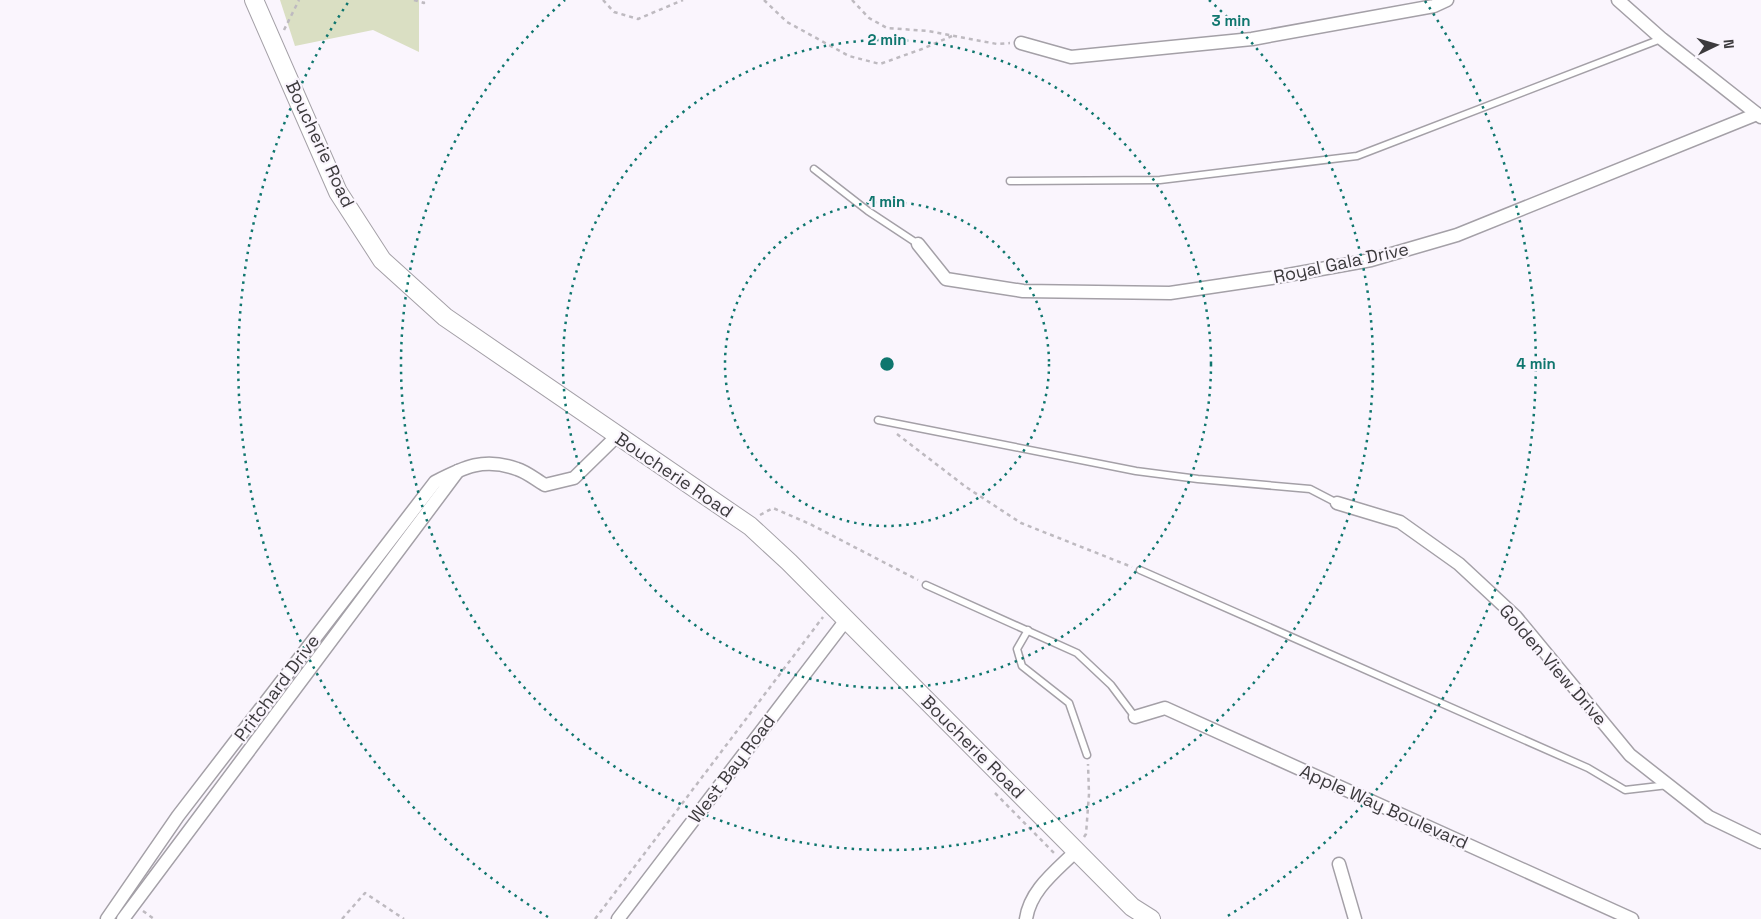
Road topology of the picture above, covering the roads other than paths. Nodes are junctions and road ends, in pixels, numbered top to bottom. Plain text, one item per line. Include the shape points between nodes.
1 (254, 0) edge
2 (1447, 0) edge
3 (1618, 0) edge
4 (1662, 39) junction
5 (1021, 43) road end
6 (1759, 116) edge
7 (814, 169) dead end
8 (1010, 180) dead end
9 (918, 244) joint
10 (878, 420) road end
11 (617, 436) junction
12 (459, 469) junction
13 (1338, 503) joint
14 (1140, 570) road end
15 (926, 585) road end
16 (846, 620) junction
17 (1028, 630) junction
18 (1135, 717) joint
19 (1087, 754) road end
20 (1669, 785) junction
21 (1761, 842) edge
22 (1076, 851) junction
23 (1339, 864) dead end
24 (107, 919) edge
25 (123, 919) edge
26 (618, 919) edge
27 (1026, 919) edge
28 (1151, 919) edge
29 (1355, 919) edge
30 (1632, 919) edge

1 - 11 main road, Boucherie Road via 338,192 382,260 445,317
2 - 5 street via 1434,6 1233,41 1071,57
3 - 4 street
4 - 6 street
4 - 8 lane via 1357,156 1160,180
6 - 9 street, Royal Gala Drive via 1457,235 1371,260 1253,281 1170,293 1023,291 946,279
7 - 9 lane
10 - 13 lane via 1136,471 1310,489
11 - 12 street, Pritchard Drive via 574,478 545,485 518,469 490,462
11 - 16 main road, Boucherie Road via 750,526
12 - 24 street, Pritchard Drive via 434,482 178,816
12 - 25 street, Pritchard Drive
13 - 20 street, Golden View Drive via 1400,522 1459,564 1516,617 1630,755
14 - 20 lane via 1588,768 1625,790
15 - 17 lane
16 - 22 main road, Boucherie Road
16 - 26 street, West Bay Road
17 - 18 lane via 1076,652 1111,685
17 - 19 lane via 1017,649 1022,666 1069,703
18 - 30 street, Apple Way Boulevard via 1165,708
20 - 21 street, Golden View Drive via 1709,817
22 - 27 street via 1034,895 1027,908
22 - 28 main road, Boucherie Road via 1132,907
23 - 29 street

